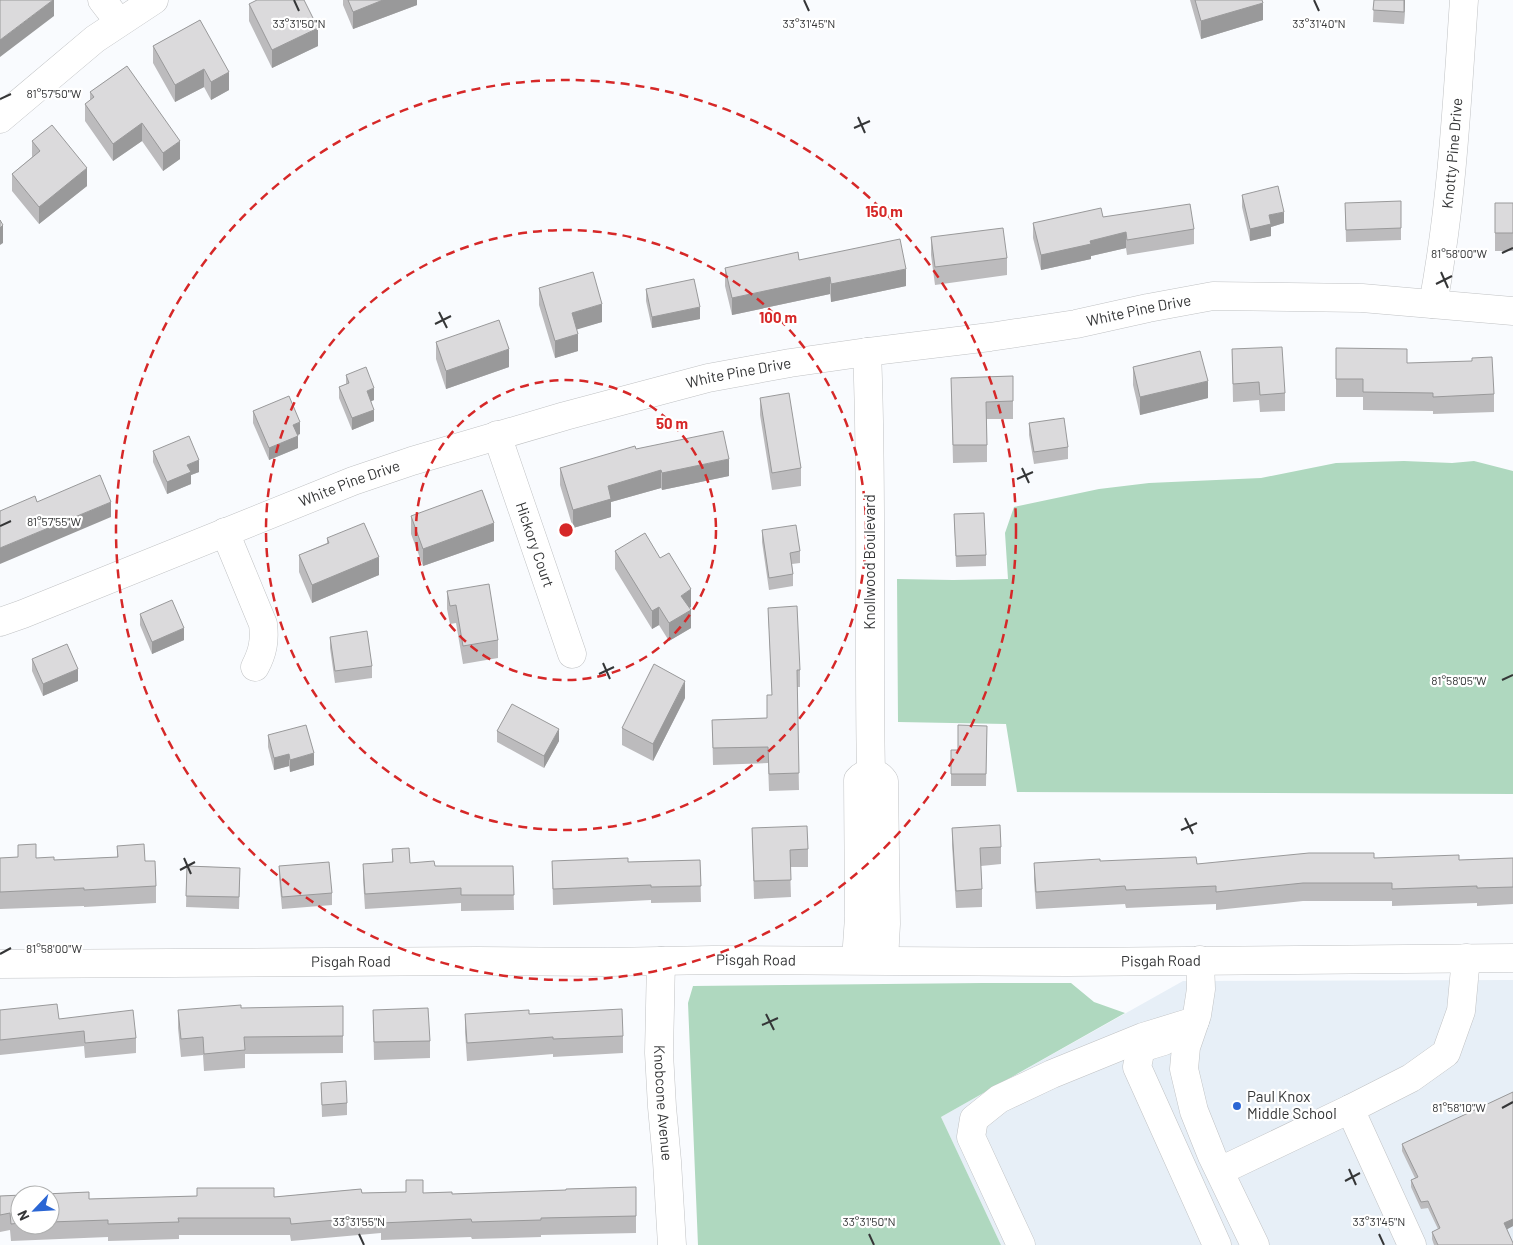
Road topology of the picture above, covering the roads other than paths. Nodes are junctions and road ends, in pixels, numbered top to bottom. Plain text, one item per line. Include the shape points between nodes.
1 (102, 0) edge
2 (154, 0) edge
3 (1464, 0) edge
4 (119, 22) junction
5 (0, 118) edge
6 (1433, 304) junction
7 (1513, 311) edge
8 (867, 352) junction
9 (497, 436) junction
10 (225, 532) junction
11 (0, 622) edge
12 (572, 654) dead end
13 (255, 667) dead end
14 (871, 773) junction
15 (1466, 958) junction
16 (1513, 958) edge
17 (856, 960) junction
18 (884, 960) junction
19 (1200, 960) junction
20 (661, 961) junction
21 (0, 964) edge
22 (1193, 1026) junction
23 (1350, 1109) junction
24 (1220, 1171) junction
25 (672, 1245) edge
26 (1021, 1245) edge
27 (1217, 1245) edge
28 (1255, 1245) edge
29 (1412, 1245) edge

1 - 4 street
2 - 4 street
3 - 6 street, Knotty Pine Drive via 1450,190
4 - 5 street
6 - 7 street, White Pine Drive
6 - 8 street, White Pine Drive via 1362,298 1214,296 1076,324
8 - 9 street, White Pine Drive via 708,378
8 - 14 street, Knollwood Boulevard
9 - 10 street, White Pine Drive via 353,481
9 - 12 street, Hickory Court
10 - 11 street, White Pine Drive
10 - 13 street via 263,624 263,648
14 - 17 street via 862,775 858,780 859,917
14 - 18 street via 884,781
15 - 16 street, Pisgah Road
15 - 19 street, Pisgah Road
15 - 23 street via 1461,1011 1446,1053 1411,1078
17 - 18 street, Pisgah Road
17 - 20 street, Pisgah Road
18 - 19 street, Pisgah Road
19 - 22 street via 1201,990
20 - 21 street, Pisgah Road
20 - 25 street, Knobcone Avenue via 659,1054
22 - 24 street via 1186,1047 1184,1069 1194,1112
22 - 26 street via 1143,1038 1052,1074 999,1099 974,1119 972,1137
22 - 27 street via 1141,1048 1137,1067
23 - 24 street
23 - 29 street
24 - 28 street

